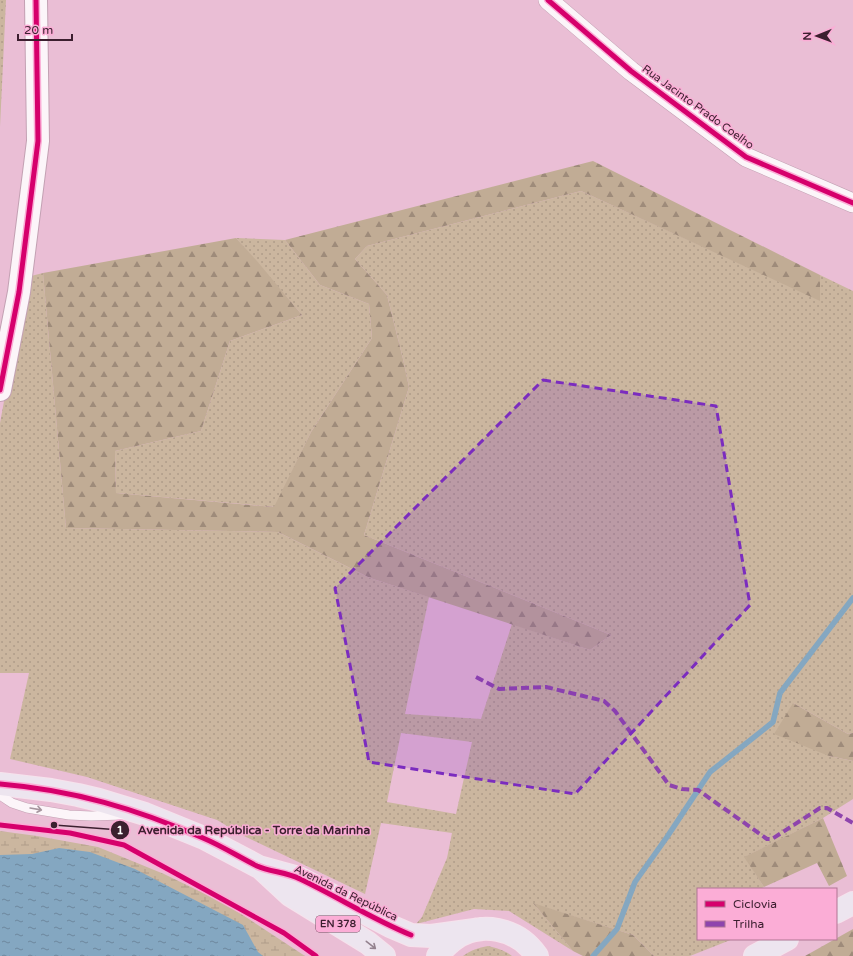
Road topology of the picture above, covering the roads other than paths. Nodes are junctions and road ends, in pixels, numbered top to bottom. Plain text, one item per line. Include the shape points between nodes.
1 (36, 0) edge
2 (548, 0) edge
3 (853, 203) edge
4 (0, 390) edge
5 (0, 784) edge
6 (0, 795) edge
7 (145, 814) junction
8 (259, 867) junction
9 (853, 903) edge
10 (837, 911) edge
11 (482, 929) junction
12 (785, 940) edge
13 (531, 949) edge
14 (384, 956) edge
15 (438, 956) edge
16 (542, 956) edge
17 (755, 956) edge

1 - 4 street via 38,141 19,292
2 - 3 street, Rua Jacinto Prado Coelho via 631,71 746,157
5 - 7 main road, Avenida da República via 78,795
6 -> 7 lane via 26,808 69,815
7 - 8 main road, Avenida da República via 204,838
8 - 11 main road, Avenida da República via 299,878 411,935 431,936
8 -> 14 main road, Avenida da República / EN 378 via 290,895 368,943
9 - 10 main road
11 - 13 main road via 506,931
11 - 15 main road via 458,936 447,944
12 - 17 main road
13 - 16 main road

